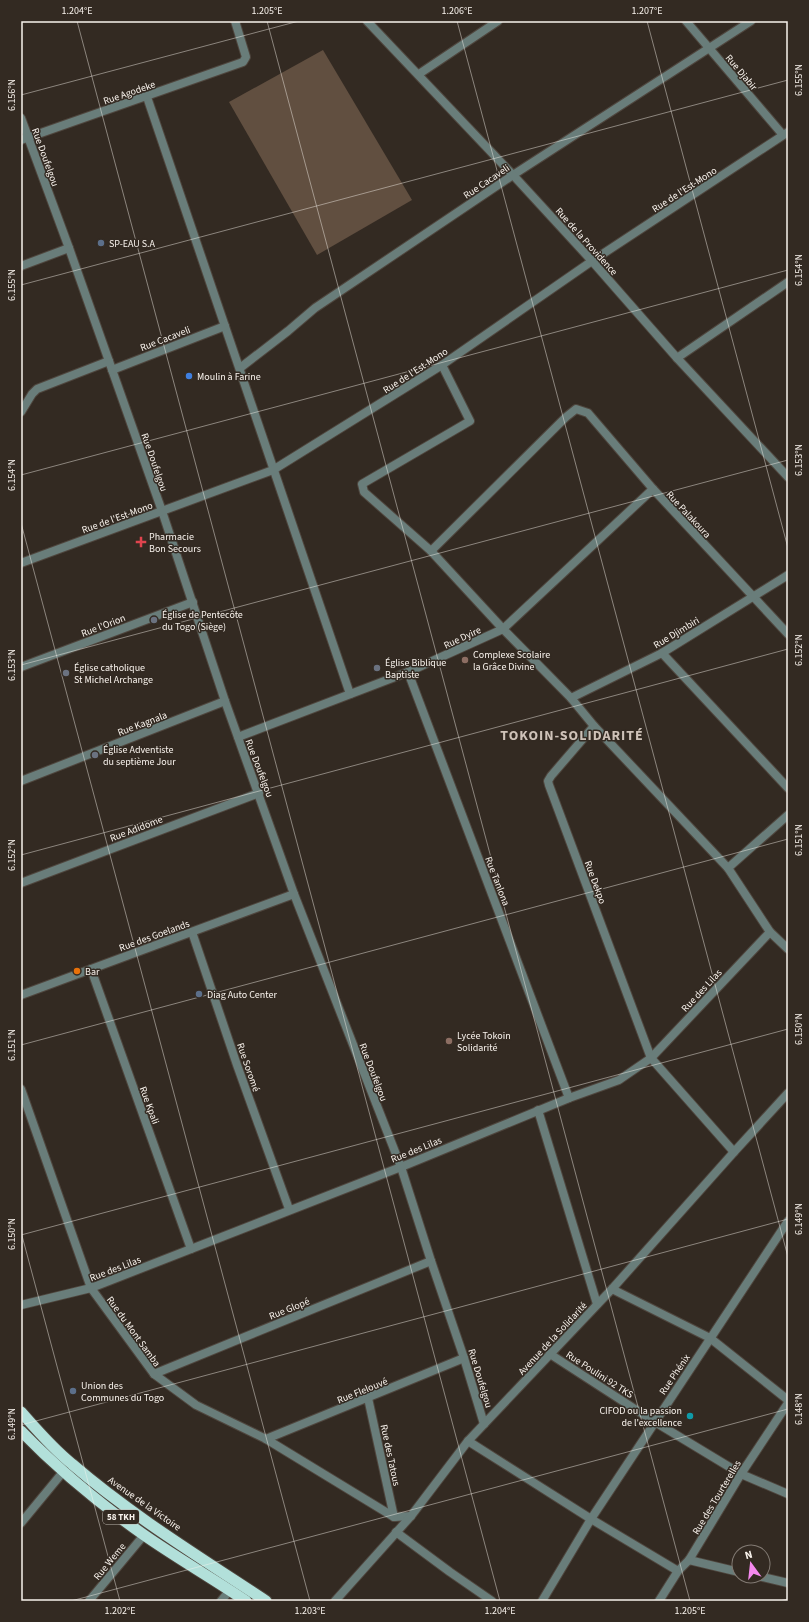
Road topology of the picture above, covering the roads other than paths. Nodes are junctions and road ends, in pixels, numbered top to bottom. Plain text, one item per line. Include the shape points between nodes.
1 (235, 21) edge
2 (367, 21) edge
3 (498, 21) edge
4 (686, 21) edge
5 (751, 21) edge
6 (710, 48) junction
7 (419, 74) junction
8 (147, 97) junction
9 (21, 118) edge
10 (786, 134) edge
11 (24, 139) edge
12 (513, 175) junction
13 (69, 248) junction
14 (592, 261) junction
15 (21, 266) edge
16 (788, 282) edge
17 (225, 326) junction
18 (677, 358) junction
19 (109, 361) junction
20 (442, 365) junction
21 (240, 368) junction
22 (112, 370) junction
23 (21, 412) edge
24 (273, 470) junction
25 (788, 477) edge
26 (653, 489) junction
27 (162, 511) junction
28 (430, 551) junction
29 (21, 563) edge
30 (788, 575) edge
31 (753, 597) junction
32 (193, 602) junction
33 (502, 629) junction
34 (788, 634) edge
35 (662, 653) junction
36 (21, 667) edge
37 (408, 672) junction
38 (350, 694) junction
39 (572, 698) junction
40 (225, 702) junction
41 (594, 726) junction
42 (238, 737) junction
43 (21, 781) edge
44 (788, 788) edge
45 (259, 793) junction
46 (788, 815) edge
47 (728, 868) junction
48 (21, 883) edge
49 (294, 894) junction
50 (192, 932) junction
51 (770, 932) junction
52 (788, 949) edge
53 (91, 969) junction
54 (21, 995) edge
55 (651, 1058) junction
56 (21, 1089) edge
57 (788, 1093) edge
58 (569, 1098) junction
59 (538, 1110) junction
60 (734, 1152) junction
61 (400, 1167) junction
62 (289, 1209) junction
63 (788, 1221) edge
64 (191, 1249) junction
65 (431, 1261) junction
66 (90, 1288) junction
67 (612, 1289) junction
68 (597, 1304) junction
69 (21, 1306) edge
70 (710, 1338) junction
71 (550, 1354) junction
72 (464, 1358) junction
73 (154, 1374) junction
74 (368, 1398) junction
75 (788, 1401) edge
76 (21, 1412) edge
77 (655, 1422) junction
78 (484, 1424) junction
79 (21, 1431) edge
80 (266, 1439) junction
81 (468, 1441) junction
82 (63, 1472) junction
83 (741, 1474) junction
84 (788, 1494) edge
85 (394, 1516) junction
86 (411, 1516) junction
87 (591, 1519) junction
88 (21, 1523) edge
89 (396, 1532) junction
90 (144, 1534) junction
91 (689, 1560) junction
92 (731, 1570) edge
93 (678, 1571) junction
94 (771, 1579) edge
95 (788, 1583) edge
96 (230, 1590) junction
97 (89, 1601) edge
98 (221, 1601) edge
99 (246, 1601) edge
100 (266, 1601) edge
101 (335, 1601) edge
102 (492, 1601) edge
103 (542, 1601) edge
104 (659, 1601) edge

1 - 8 street, Rue Agodeke via 246,57 243,62
2 - 7 street, Rue de la Providence
3 - 7 street
4 - 6 street, Rue Djabir
5 - 6 street, Rue Cacaveli
6 - 10 street, Rue Djabir
6 - 12 street, Rue Cacaveli
7 - 12 street, Rue de la Providence
8 - 11 street, Rue Agodeke
8 - 17 street
9 - 11 street, Rue Doufelgou
10 - 14 street, Rue de l'Est-Mono
11 - 13 street, Rue Doufelgou
12 - 14 street, Rue de la Providence
12 - 21 street, Rue Cacaveli via 315,308
13 - 15 street
13 - 19 street, Rue Doufelgou
14 - 18 street, Rue de la Providence
14 - 20 street, Rue de l'Est-Mono
16 - 18 street
17 - 21 street
17 - 22 street, Rue Cacaveli
18 - 25 street, Rue de la Providence
19 - 22 street, Rue Doufelgou
19 - 23 street via 37,389
20 - 24 street, Rue de l'Est-Mono
20 - 28 street via 470,421 362,484 364,492
21 - 24 street
22 - 27 street, Rue Doufelgou
24 - 27 street, Rue de l'Est-Mono
24 - 38 street
26 - 28 street, Rue Palakoura via 588,413 576,409
26 - 31 street, Rue Palakoura
26 - 33 street, Rue Dyire
27 - 29 street, Rue de l'Est-Mono
27 - 32 street, Rue Doufelgou
28 - 33 street
30 - 31 street, Rue Djimbiri
31 - 34 street, Rue Palakoura
31 - 35 street, Rue Djimbiri
32 - 36 street, Rue l'Orion
32 - 40 street, Rue Doufelgou
33 - 37 street, Rue Dyire
33 - 39 street
35 - 39 street, Rue Djimbiri
35 - 44 street
37 - 38 street, Rue Dyire
37 - 58 street, Rue Tanlona
38 - 42 street, Rue Dyire
39 - 41 street
40 - 42 street, Rue Doufelgou
40 - 43 street, Rue Kagnala
41 - 47 street
41 - 55 street, Rue Dekpo via 548,782
42 - 45 street, Rue Doufelgou
45 - 48 street, Rue Adidome
45 - 49 street, Rue Doufelgou
46 - 47 street
47 - 51 street
49 - 50 street, Rue des Goelands
49 - 61 street, Rue Doufelgou
50 - 53 street, Rue des Goelands
50 - 62 street, Rue Soromé
51 - 52 street
51 - 55 street, Rue des Lilas
53 - 54 street, Rue des Goelands
53 - 64 street, Rue Kpali
55 - 58 street, Rue des Lilas via 618,1080
55 - 60 street
56 - 66 street, Rue du Mont Samba
57 - 60 street, Avenue de la Solidarité
58 - 59 street, Rue des Lilas
59 - 61 street, Rue des Lilas
59 - 68 street
60 - 67 street, Avenue de la Solidarité
61 - 62 street, Rue des Lilas
61 - 65 street, Rue Doufelgou
62 - 64 street, Rue des Lilas
63 - 70 street, Rue Phénix
64 - 66 street, Rue des Lilas
65 - 72 street, Rue Doufelgou
65 - 73 street, Rue Glopé
66 - 69 street, Rue des Lilas
66 - 73 street, Rue du Mont Samba
67 - 68 street, Avenue de la Solidarité
67 - 70 street
68 - 71 street, Avenue de la Solidarité
70 - 75 street
70 - 77 street, Rue Phénix
71 - 77 street, Rue Poulini 92 TKS
71 - 78 street, Avenue de la Solidarité
72 - 74 street, Rue Flelouvé
72 - 78 street, Rue Doufelgou
73 - 80 street, Rue du Mont Samba via 196,1405
74 - 80 street, Rue Flelouvé
74 - 85 street, Rue des Tatous
75 - 83 street, Rue des Tourterelles
76 - 100 highway, Avenue de la Victoire / 58 TKH via 43,1437 91,1480
77 - 83 street, Rue Poulini 92 TKS
77 - 87 street, Rue Phénix
78 - 81 street, Avenue de la Solidarité
79 - 82 highway, 58 TKH
80 - 85 street, Rue du Mont Samba
81 - 86 street, Avenue de la Solidarité
81 - 87 street
82 - 88 street
82 - 90 highway, 58 TKH
83 - 84 street, Rue Poulini 92 TKS
83 - 91 street, Rue des Tourterelles
85 - 86 street
86 - 89 street, Avenue de la Solidarité
87 - 93 street
87 - 103 street, Rue Phénix
89 - 101 street, Avenue de la Solidarité
89 - 102 street
90 - 96 highway, 58 TKH
90 - 97 street, Rue Weme
91 - 92 street
91 - 93 street, Rue des Tourterelles
93 - 104 street, Rue des Tourterelles
94 - 95 street
96 - 98 street
96 - 99 highway, 58 TKH

